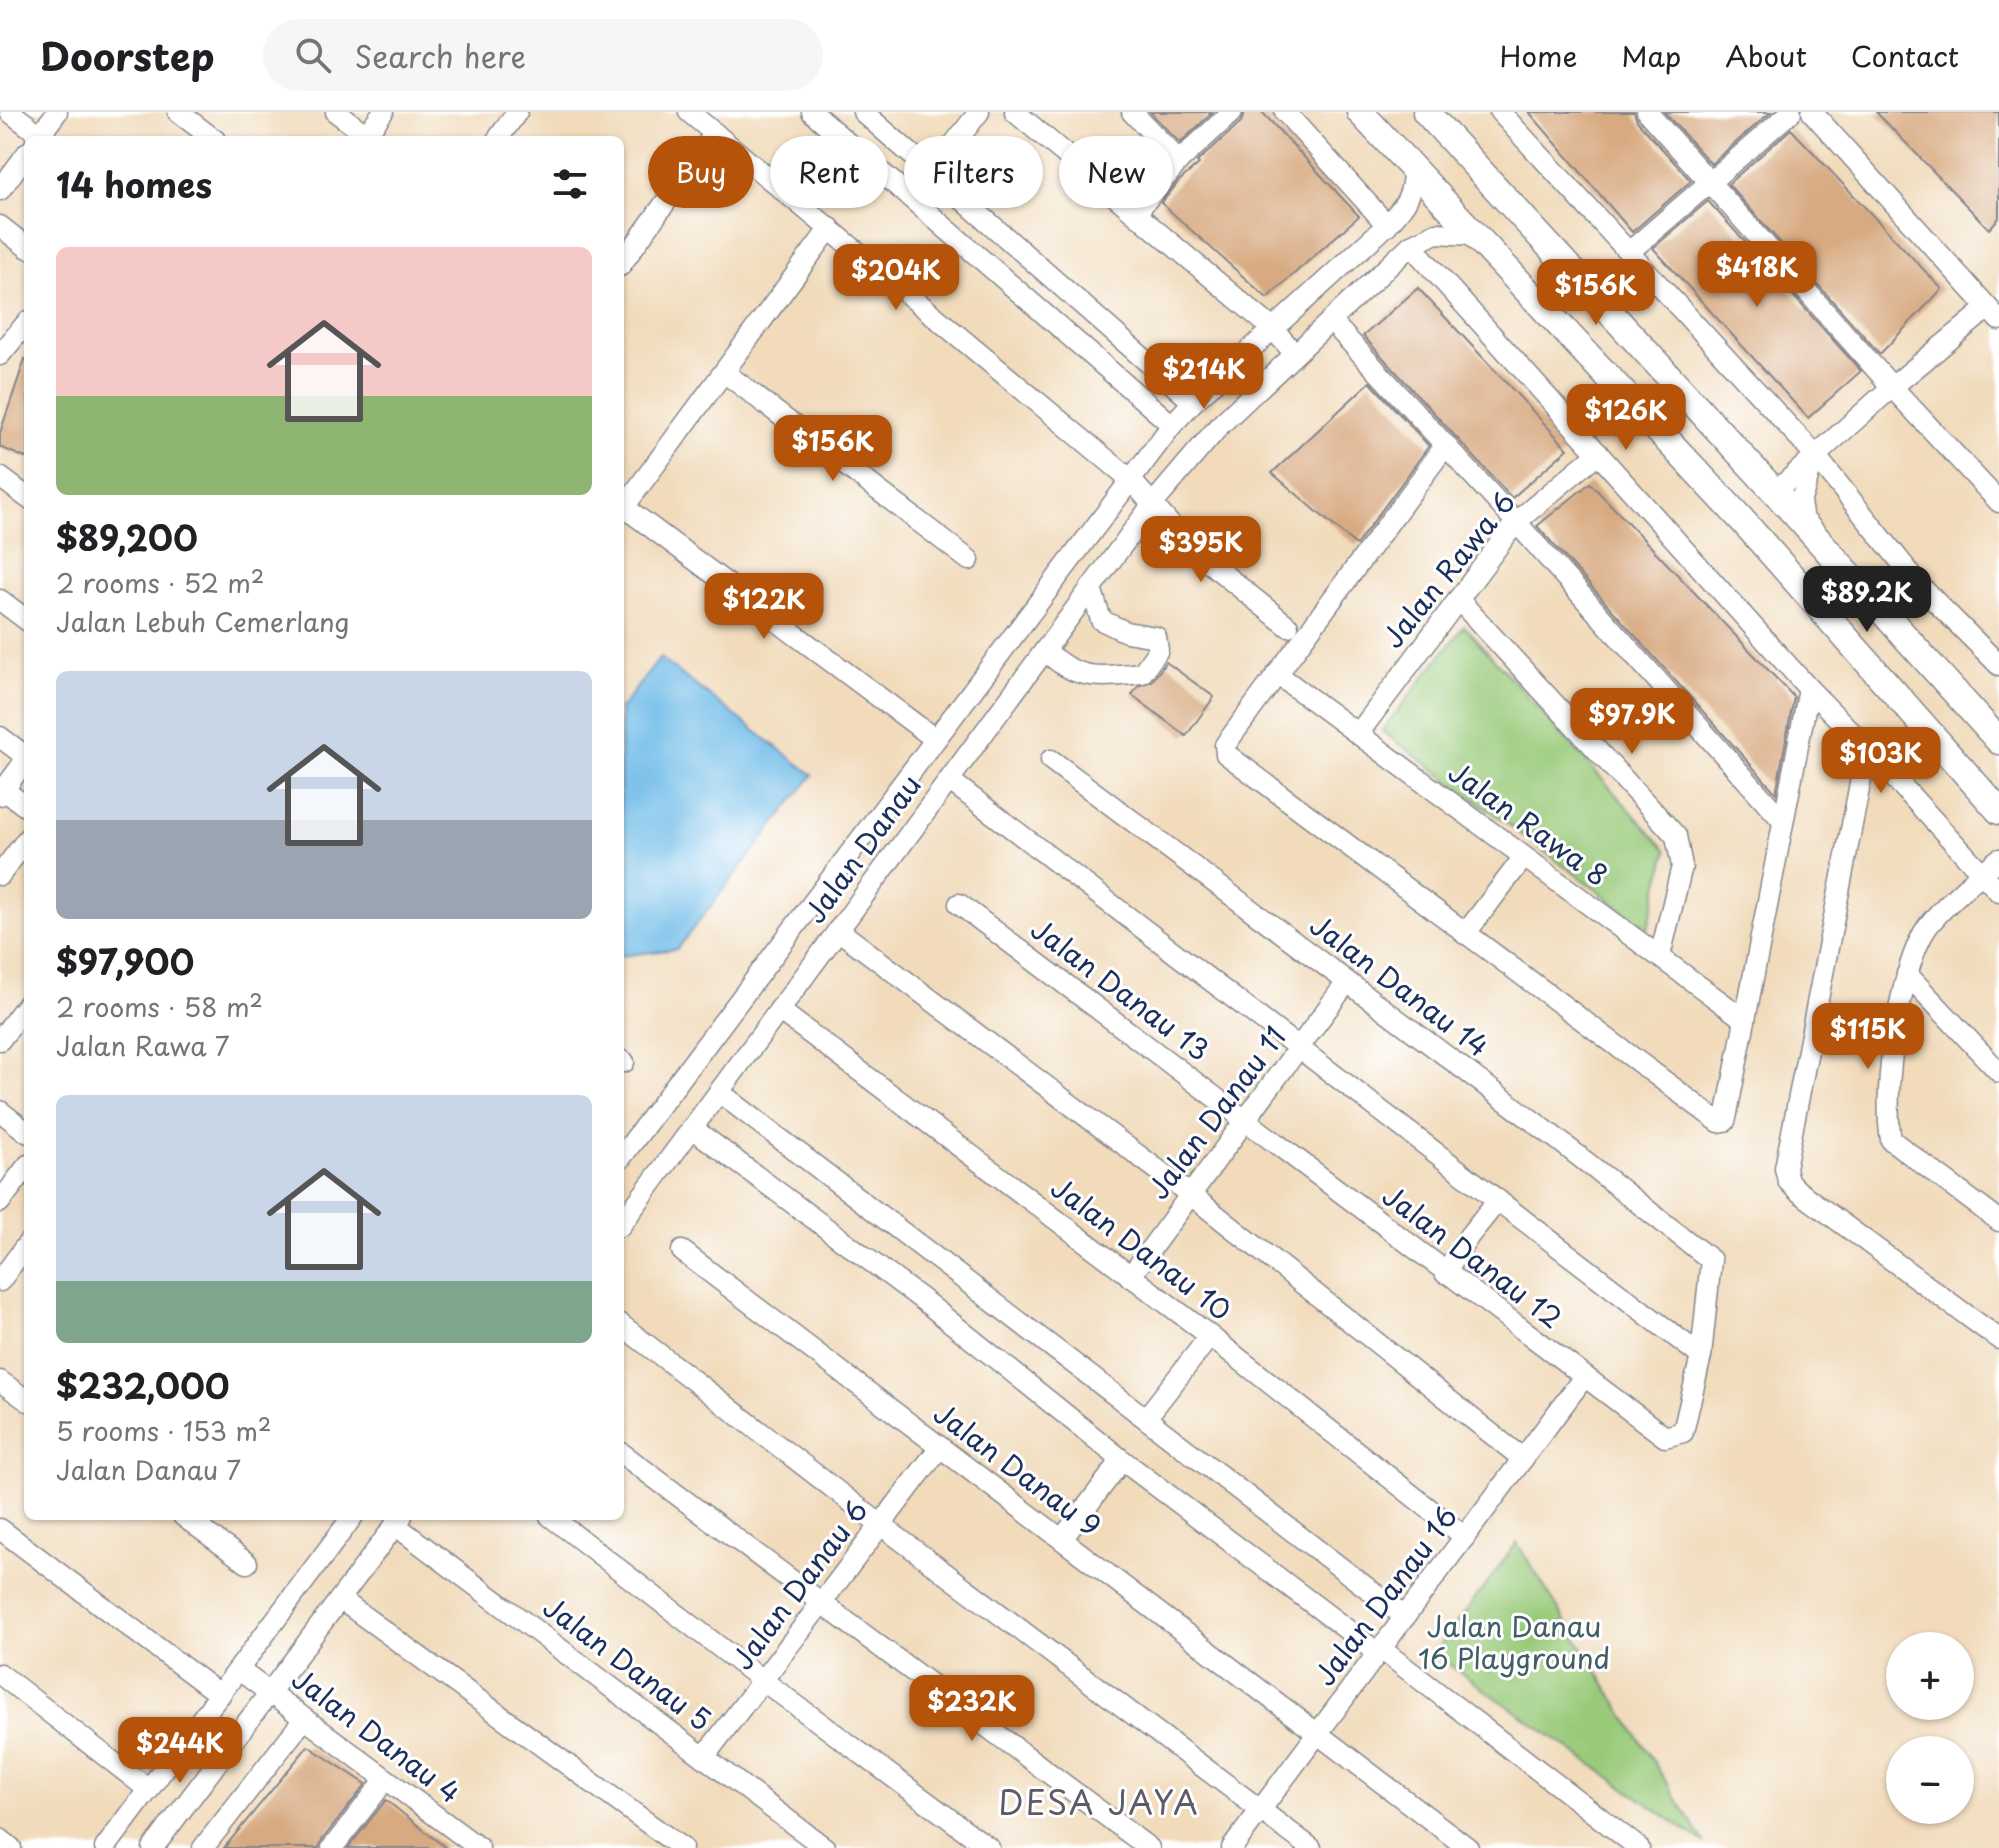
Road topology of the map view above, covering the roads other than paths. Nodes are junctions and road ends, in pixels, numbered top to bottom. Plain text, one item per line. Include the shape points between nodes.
1 (10, 112) edge
2 (57, 112) edge
3 (178, 112) edge
4 (336, 112) edge
5 (383, 112) edge
6 (517, 112) edge
7 (689, 112) edge
8 (812, 112) edge
9 (863, 112) edge
10 (979, 112) edge
11 (1015, 112) edge
12 (1132, 112) edge
13 (1232, 112) edge
14 (1285, 112) edge
15 (1360, 112) edge
16 (1426, 112) edge
17 (1500, 112) edge
18 (1647, 112) edge
19 (1791, 112) edge
20 (1812, 112) edge
21 (715, 133) junction
22 (32, 136) edge
23 (42, 136) edge
24 (210, 136) edge
25 (367, 136) edge
26 (371, 136) edge
27 (500, 136) edge
28 (960, 136) edge
29 (904, 148) edge
30 (24, 160) edge
31 (1179, 161) junction
32 (1413, 169) junction
33 (1711, 184) junction
34 (0, 190) edge
35 (973, 208) edge
36 (1136, 213) junction
37 (1387, 225) junction
38 (0, 226) edge
39 (830, 228) junction
40 (1473, 235) junction
41 (24, 245) edge
42 (1411, 245) junction
43 (1629, 252) junction
44 (624, 260) edge
45 (1994, 314) edge
46 (1331, 321) junction
47 (24, 326) edge
48 (1274, 330) junction
49 (1295, 354) junction
50 (0, 355) edge
51 (724, 372) junction
52 (1892, 387) junction
53 (1193, 402) junction
54 (1172, 425) junction
55 (1446, 445) junction
56 (1598, 453) junction
57 (1815, 455) junction
58 (0, 477) edge
59 (1130, 479) junction
60 (1775, 492) junction
61 (24, 495) edge
62 (1999, 502) edge
63 (624, 503) edge
64 (1152, 505) junction
65 (624, 507) edge
66 (1516, 522) junction
67 (1804, 525) junction
68 (969, 560) dead end
69 (1091, 588) junction
70 (1458, 599) junction
71 (0, 600) edge
72 (24, 618) edge
73 (1288, 626) dead end
74 (1045, 650) junction
75 (1999, 665) edge
76 (1277, 674) junction
77 (1809, 689) junction
78 (1358, 734) junction
79 (0, 737) edge
80 (935, 739) junction
81 (1999, 741) edge
82 (1867, 748) junction
83 (24, 754) edge
84 (1051, 760) dead end
85 (24, 762) edge
86 (949, 780) junction
87 (1, 790) edge
88 (24, 805) edge
89 (1999, 811) edge
90 (1783, 821) junction
91 (24, 843) edge
92 (1524, 857) junction
93 (1999, 859) edge
94 (0, 875) edge
95 (1975, 880) junction
96 (1999, 892) edge
97 (959, 904) dead end
98 (838, 930) junction
99 (1465, 934) junction
100 (1660, 956) junction
101 (1907, 974) junction
102 (1347, 982) junction
103 (24, 1008) edge
104 (779, 1010) junction
105 (1745, 1020) junction
106 (0, 1040) edge
107 (1301, 1048) junction
108 (1999, 1072) edge
109 (719, 1092) junction
110 (0, 1111) edge
111 (1247, 1120) junction
112 (692, 1128) junction
113 (24, 1130) edge
114 (624, 1154) edge
115 (24, 1170) edge
116 (1191, 1195) junction
117 (1498, 1200) junction
118 (0, 1202) edge
119 (624, 1213) edge
120 (1999, 1221) edge
121 (24, 1248) edge
122 (682, 1251) dead end
123 (1445, 1273) junction
124 (1130, 1277) junction
125 (0, 1281) edge
126 (624, 1327) edge
127 (1210, 1336) junction
128 (1999, 1339) edge
129 (1701, 1356) junction
130 (1584, 1377) junction
131 (0, 1381) edge
132 (24, 1398) edge
133 (1146, 1418) junction
134 (940, 1447) junction
135 (624, 1455) edge
136 (1523, 1459) junction
137 (1122, 1460) junction
138 (188, 1520) edge
139 (350, 1520) edge
140 (398, 1520) edge
141 (555, 1520) edge
142 (881, 1525) junction
143 (0, 1529) edge
144 (1465, 1537) junction
145 (1062, 1539) junction
146 (247, 1563) dead end
147 (340, 1599) junction
148 (821, 1603) junction
149 (1405, 1617) junction
150 (1379, 1651) junction
151 (239, 1670) junction
152 (0, 1674) edge
153 (762, 1680) junction
154 (269, 1693) junction
155 (220, 1695) junction
156 (304, 1719) junction
157 (1317, 1734) junction
158 (704, 1757) junction
159 (386, 1779) junction
160 (149, 1790) junction
161 (1261, 1810) junction
162 (0, 1839) edge
163 (475, 1847) edge
164 (11, 1848) edge
165 (105, 1848) edge
166 (153, 1848) edge
167 (203, 1848) edge
168 (332, 1848) edge
169 (682, 1848) edge
170 (825, 1848) edge
171 (989, 1848) edge
172 (1149, 1848) edge
173 (1232, 1848) edge
174 (1311, 1848) edge
175 (1468, 1848) edge
176 (1639, 1848) edge

1 - 22 street
2 - 23 street
3 - 24 street
4 - 25 street
5 - 26 street
6 - 27 street
7 - 21 street
8 - 54 street
9 - 29 street
10 - 28 street
11 - 36 street
12 - 31 street
13 - 31 street
14 - 37 street
15 - 32 main road
16 - 60 main road
17 - 43 street
18 - 33 street
19 - 33 street
20 - 45 street
21 - 39 street
21 - 44 street
30 - 34 street
31 - 36 street
32 - 37 street, Jalan Danau via 1407,202
32 - 40 main road
33 - 43 street
33 - 52 street
35 - 53 street
36 - 48 street
37 - 48 street, Jalan Danau
38 - 41 street
39 - 51 street
39 - 59 street
40 - 42 street via 1436,233
40 - 89 main road via 1742,520
42 - 46 street, Jalan Danau
42 - 56 street
43 - 57 street
45 - 52 street
46 - 49 street, Jalan Danau
46 - 55 street
47 - 50 street
48 - 49 street
48 - 53 street, Jalan Danau
49 - 64 street, Jalan Danau via 1220,425
51 - 63 street
51 - 68 street
52 - 57 street
52 - 62 street
53 - 54 street, Jalan Danau
54 - 59 street, Jalan Danau
55 - 66 street
55 - 76 street
56 - 66 street, Jalan Rawa 6
56 - 77 street
57 - 60 street
57 - 67 street via 1800,503
57 - 75 street via 1921,587
58 - 61 street
59 - 64 street
59 - 80 street, Jalan Danau
60 - 67 main road
64 - 69 street, Jalan Danau
64 - 73 street via 1191,548
65 - 80 street
66 - 70 street, Jalan Rawa 6
66 - 90 street
67 - 81 main road
69 - 74 street, Jalan Danau
69 - 74 street via 1101,620 1126,632 1156,637 1158,650 1142,673 1093,677 1061,666
70 - 78 street, Jalan Rawa 6
70 - 100 street via 1676,836 1682,866
71 - 72 street
74 - 86 street, Jalan Danau
76 - 78 street, Jalan Rawa 8
76 - 99 street via 1225,745 1226,754
77 - 82 street
77 - 90 street
78 - 92 street, Jalan Rawa 8
79 - 83 street
80 - 114 street, Jalan Danau
82 - 95 street
82 - 128 street via 1785,1168 1798,1191
84 - 102 street, Jalan Danau 14
85 - 87 street
86 - 98 street, Jalan Danau
86 - 107 street
87 - 88 street
90 - 105 street
91 - 94 street
92 - 99 street
92 - 100 street, Jalan Rawa 8
93 - 95 street
95 - 96 street
95 - 101 street via 1928,927
97 - 111 street, Jalan Danau 13
98 - 104 street, Jalan Danau
98 - 116 street
99 - 105 street via 1719,1122 1726,1118
100 - 105 street, Jalan Rawa 8
101 - 108 street
101 - 120 street via 1890,1077 1891,1140
102 - 107 street, Jalan Danau 11
102 - 129 street, Jalan Danau 14 via 1711,1260
103 - 106 street
104 - 109 street, Jalan Danau
104 - 124 street, Jalan Danau 10
107 - 111 street, Jalan Danau 11
107 - 117 street
109 - 112 street, Jalan Danau
109 - 133 street
110 - 113 street
111 - 116 street, Jalan Danau 11
111 - 123 street, Jalan Danau 12
112 - 119 street, Jalan Danau
112 - 137 street via 928,1304
115 - 118 street
116 - 124 street, Jalan Danau 11
116 - 136 street
117 - 123 street
117 - 129 street
121 - 125 street
122 - 134 street, Jalan Danau 9
123 - 130 street, Jalan Danau 12
124 - 127 street, Jalan Danau 10
126 - 142 street
127 - 133 street
127 - 144 street, Jalan Danau 10
129 - 130 street, Jalan Danau 12 via 1683,1432 1665,1437
130 - 136 street, Jalan Danau 16
131 - 132 street
133 - 149 street
134 - 142 street, Jalan Danau 6
134 - 145 street, Jalan Danau 9
135 - 148 street
136 - 144 street, Jalan Danau 16
137 - 145 street
137 - 150 street
138 - 146 street
139 - 151 street
140 - 147 street
140 - 158 street, Jalan Danau 5
141 - 153 street
142 - 148 street, Jalan Danau 6
142 - 161 street
143 - 155 street
144 - 149 street, Jalan Danau 16
145 - 157 street, Jalan Danau 9
147 - 154 street
147 - 169 street
148 - 153 street, Jalan Danau 6
148 - 172 street
149 - 150 street, Jalan Danau 16
150 - 157 street, Jalan Danau 16
150 - 176 street
151 - 154 street, Jalan Danau 4
151 - 155 street
152 - 160 street
153 - 158 street, Jalan Danau 6
153 - 171 street
154 - 156 street, Jalan Danau 4
154 - 166 street
155 - 160 street
156 - 159 street, Jalan Danau 4
156 - 167 street
157 - 161 street, Jalan Danau 16
157 - 175 street, Jalan Danau 9
158 - 170 street, Jalan Danau 5
159 - 163 street, Jalan Danau 4
159 - 168 street
160 - 165 street
161 - 173 street, Jalan Danau 16
161 - 174 street
162 - 164 street

